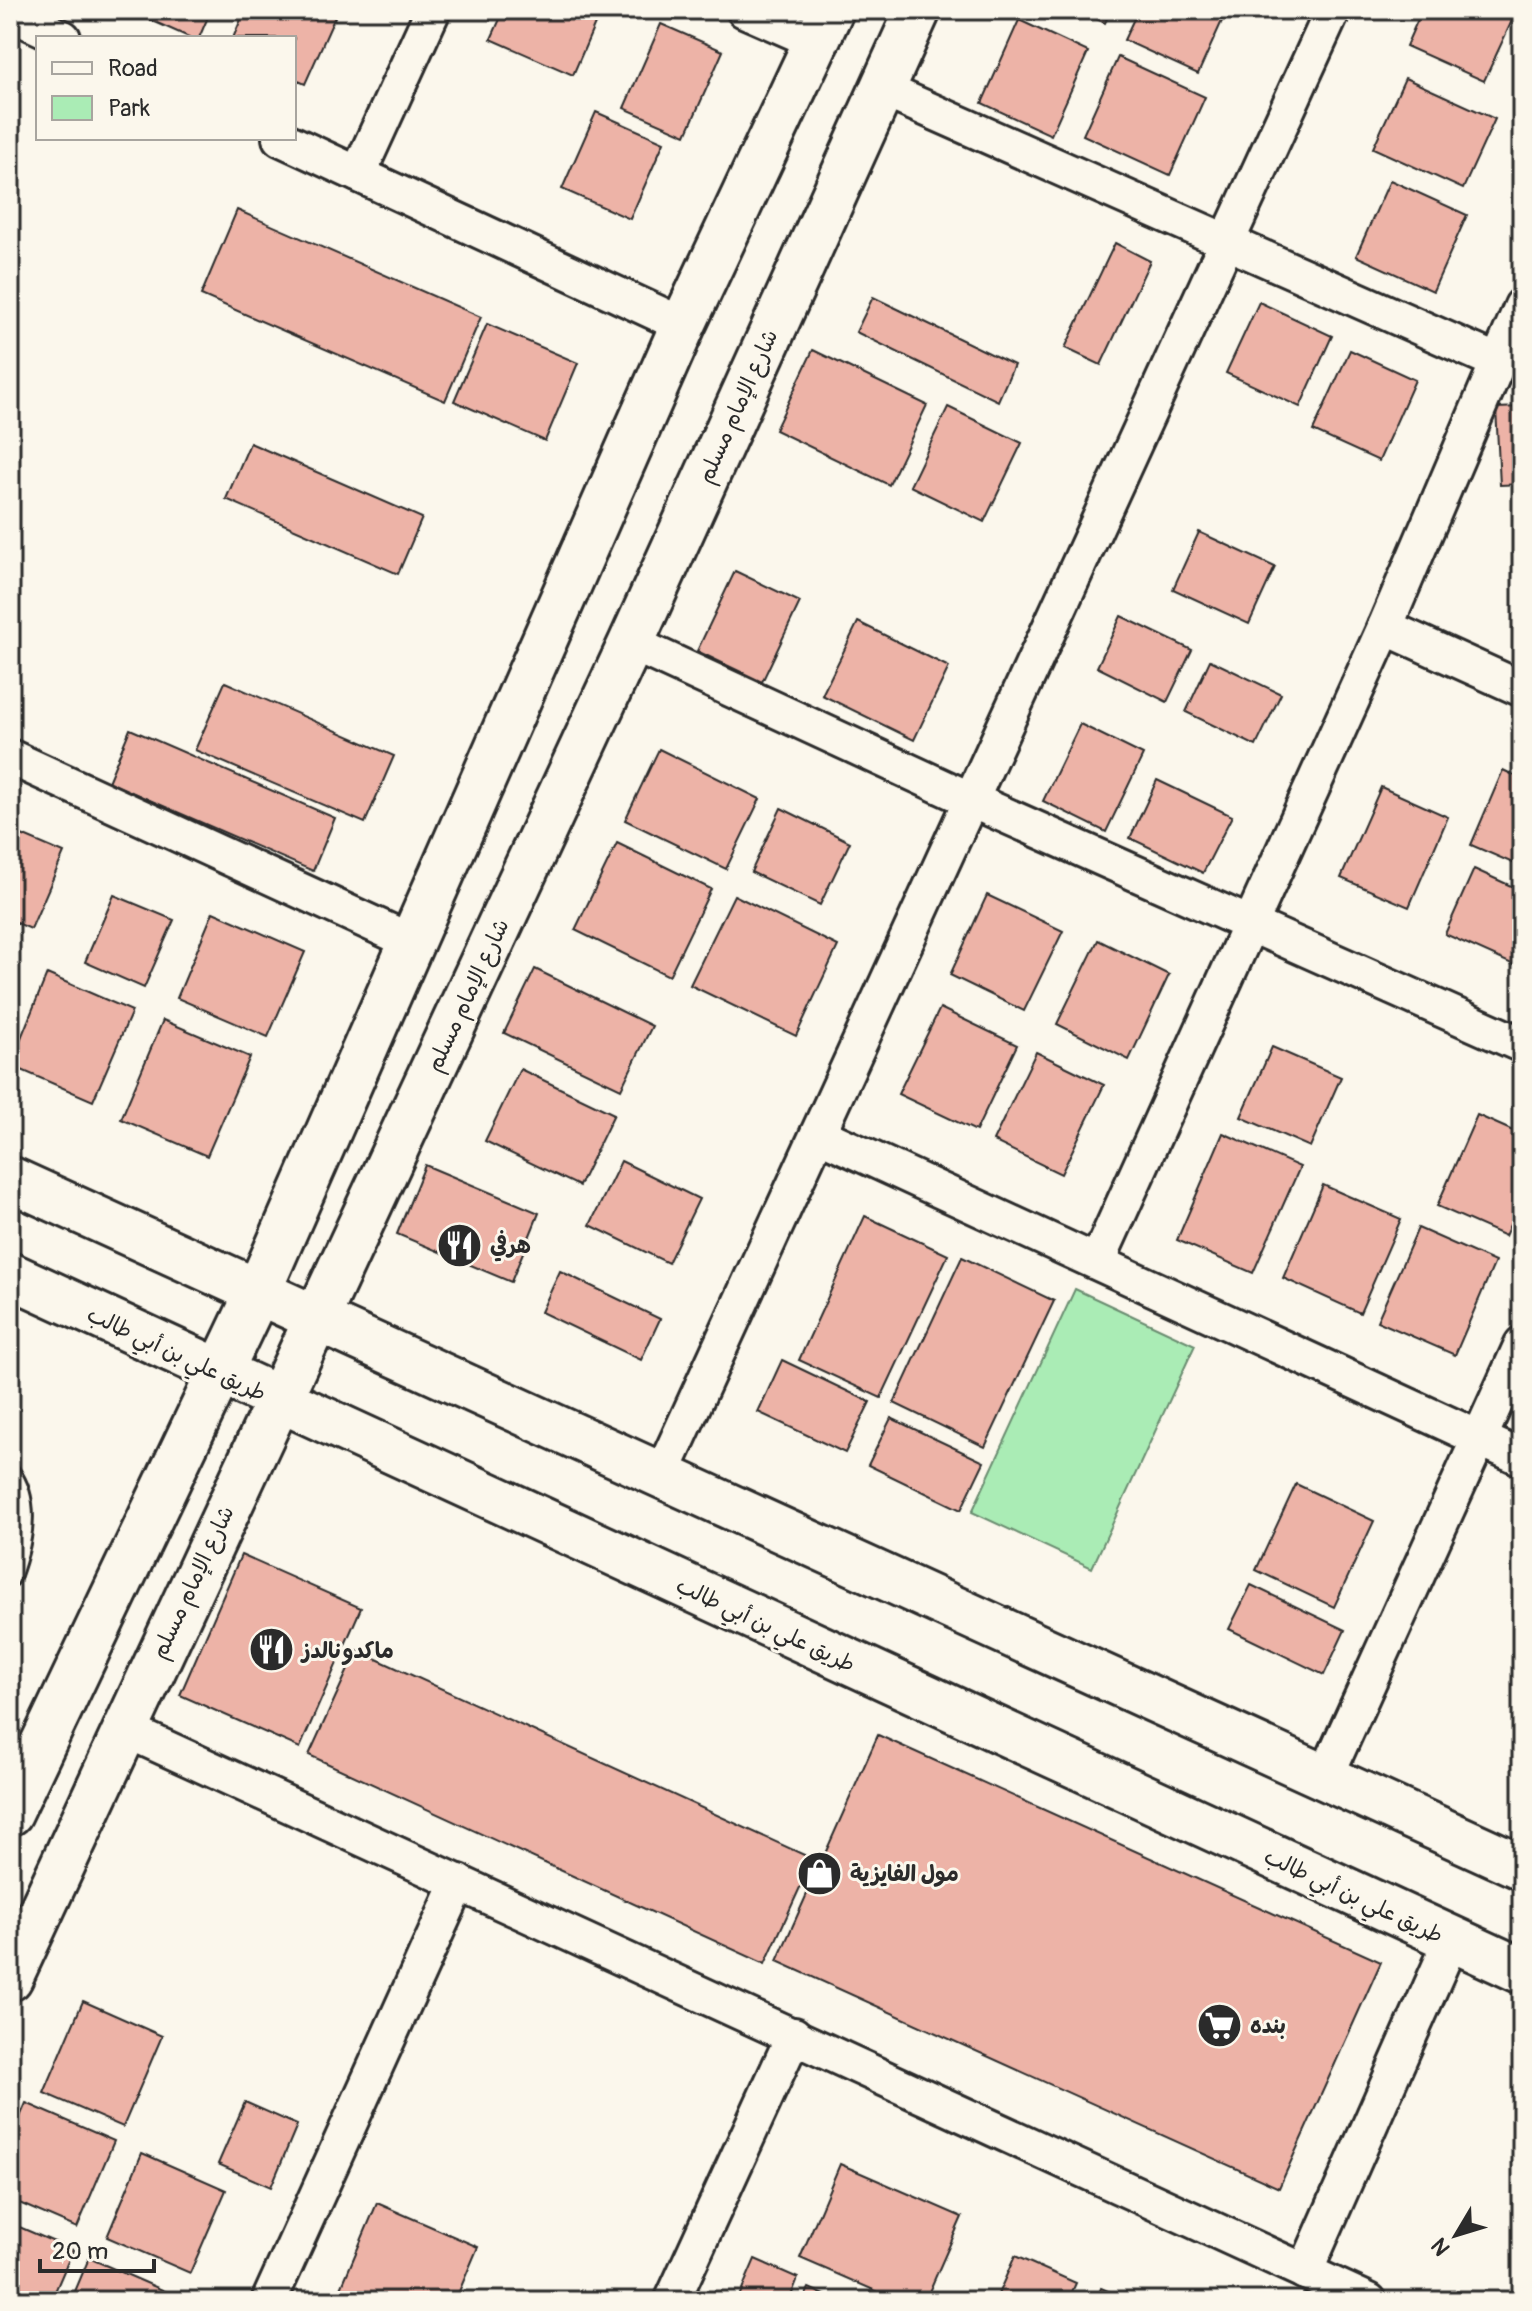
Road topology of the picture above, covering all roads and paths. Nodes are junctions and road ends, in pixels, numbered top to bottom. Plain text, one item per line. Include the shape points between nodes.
1 (433, 10) edge
2 (744, 10) edge
3 (918, 10) edge
4 (1333, 10) edge
5 (12, 13) edge
6 (824, 26) edge
7 (59, 36) edge
8 (882, 89) junction
9 (284, 140) edge
10 (358, 174) junction
11 (1228, 243) junction
12 (1522, 306) edge
13 (683, 325) junction
14 (1498, 362) junction
15 (1385, 627) junction
16 (631, 643) junction
17 (1522, 689) edge
18 (10, 757) edge
19 (971, 800) junction
20 (1250, 923) junction
21 (410, 941) junction
22 (1522, 1045) edge
23 (818, 1134) junction
24 (10, 1179) edge
25 (1097, 1262) junction
26 (10, 1275) edge
27 (258, 1292) junction
28 (316, 1319) junction
29 (1522, 1344) edge
30 (220, 1371) junction
31 (276, 1399) junction
32 (1481, 1440) junction
33 (1522, 1458) edge
34 (10, 1473) edge
35 (661, 1476) junction
36 (10, 1577) edge
37 (124, 1729) junction
38 (1325, 1778) junction
39 (10, 1813) edge
40 (1522, 1867) edge
41 (459, 1882) junction
42 (1452, 1939) junction
43 (1522, 1971) edge
44 (10, 1978) edge
45 (794, 2035) junction
46 (1305, 2272) junction
47 (1360, 2299) edge
48 (269, 2301) edge
49 (672, 2301) edge

1 - 10 street
2 - 6 street
3 - 8 main road, شارع الإمام مسلم
4 - 11 street
5 - 7 street
6 - 13 main road
8 - 11 street
8 - 16 main road, شارع الإمام مسلم
9 - 10 street
10 - 13 street
11 - 14 street
11 - 19 street
12 - 14 street
13 - 21 main road
14 - 15 street
15 - 17 street
15 - 20 street
16 - 19 street
16 - 28 main road, شارع الإمام مسلم
18 - 21 street
19 - 20 street
19 - 23 street
20 - 22 street
20 - 25 street
21 - 27 main road
23 - 25 street
23 - 35 street
24 - 27 main road
25 - 32 street
26 - 30 main road, طريق علي بن أبي طالب
27 - 28 main road
27 - 30 main road
28 - 31 main road, شارع الإمام مسلم
28 - 35 main road
29 - 32 street
30 - 31 main road, طريق علي بن أبي طالب
30 - 39 main road
31 - 37 main road, شارع الإمام مسلم
31 - 42 main road, طريق علي بن أبي طالب
32 - 33 street
32 - 38 street
34 - 36 lane via 20,1486 23,1541
35 - 38 main road
37 - 41 street
37 - 44 main road, شارع الإمام مسلم
38 - 40 main road
41 - 45 street
41 - 48 street
42 - 43 main road, طريق علي بن أبي طالب
42 - 46 street
45 - 46 street
45 - 49 street
46 - 47 street

